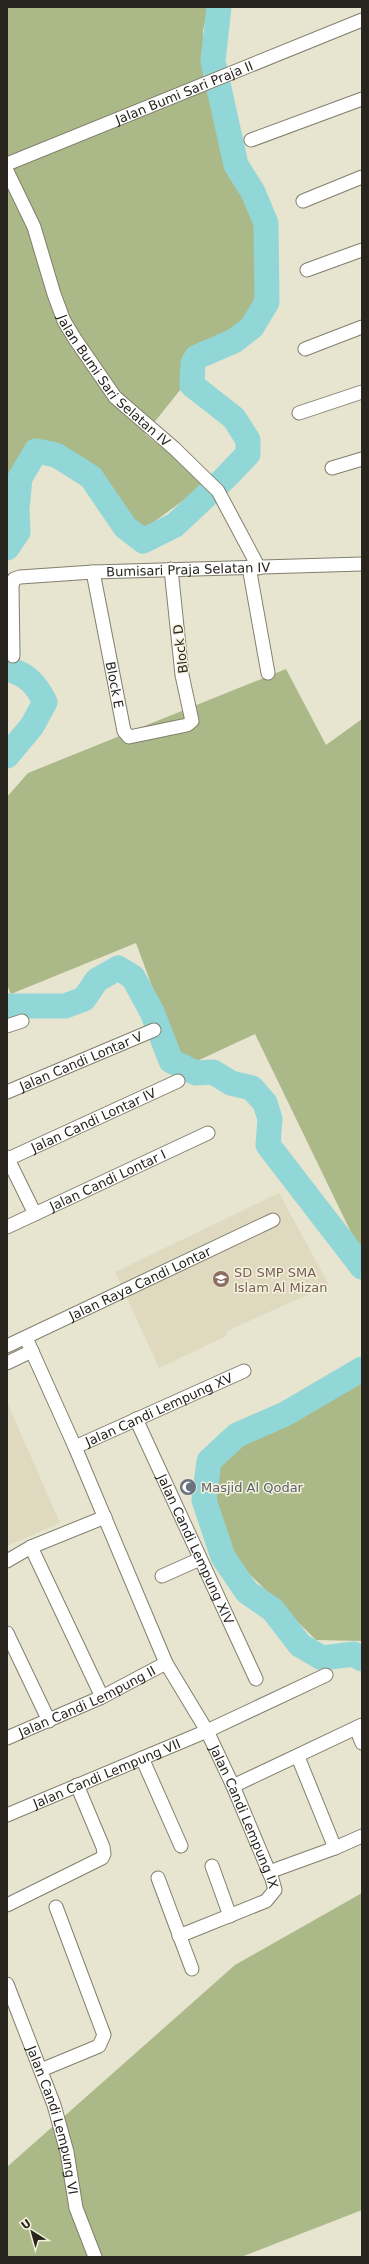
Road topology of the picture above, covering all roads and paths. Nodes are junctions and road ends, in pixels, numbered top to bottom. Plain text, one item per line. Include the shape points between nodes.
1 (362, 20) edge
2 (362, 99) edge
3 (251, 140) dead end
4 (7, 164) edge
5 (7, 171) edge
6 (362, 177) edge
7 (303, 201) dead end
8 (362, 250) edge
9 (307, 270) dead end
10 (362, 327) edge
11 (305, 349) dead end
12 (362, 392) edge
13 (299, 413) dead end
14 (362, 458) edge
15 (332, 468) dead end
16 (362, 564) edge
17 (254, 568) junction
18 (171, 569) junction
19 (93, 572) junction
20 (13, 656) dead end
21 (268, 673) dead end
22 (187, 725) joint
23 (22, 1021) dead end
24 (7, 1026) edge
25 (154, 1030) dead end
26 (178, 1081) dead end
27 (7, 1092) edge
28 (208, 1133) dead end
29 (8, 1158) edge
30 (34, 1214) junction
31 (273, 1220) dead end
32 (7, 1227) edge
33 (26, 1338) junction
34 (7, 1346) edge
35 (32, 1351) junction
36 (7, 1363) edge
37 (244, 1370) dead end
38 (136, 1419) junction
39 (75, 1447) junction
40 (105, 1517) junction
41 (31, 1547) junction
42 (200, 1559) junction
43 (7, 1561) edge
44 (162, 1576) dead end
45 (7, 1633) edge
46 (166, 1663) junction
47 (326, 1675) dead end
48 (256, 1679) dead end
49 (102, 1697) junction
50 (49, 1721) junction
51 (359, 1726) edge
52 (207, 1731) junction
53 (7, 1738) edge
54 (362, 1743) edge
55 (298, 1757) junction
56 (142, 1758) junction
57 (77, 1785) junction
58 (233, 1786) junction
59 (7, 1815) edge
60 (362, 1836) edge
61 (181, 1846) dead end
62 (335, 1848) junction
63 (212, 1866) dead end
64 (269, 1872) junction
65 (158, 1878) dead end
66 (7, 1905) edge
67 (56, 1907) dead end
68 (230, 1916) junction
69 (179, 1936) junction
70 (192, 1969) dead end
71 (7, 1984) edge
72 (41, 2070) junction
73 (95, 2257) edge

1 - 4 street, Jalan Bumi Sari Praja II
2 - 3 street
5 - 17 street, Jalan Bumi Sari Selatan IV via 34,226 64,321 79,347 115,397 208,479 218,491
6 - 7 street
8 - 9 street
10 - 11 street
12 - 13 street
14 - 15 street
16 - 17 street, Bumisari Praja Selatan IV
17 - 18 street, Bumisari Praja Selatan IV
17 - 21 street, Jalan Bumi Sari Selatan IV
18 - 19 street, Bumisari Praja Selatan IV
18 - 22 street, Block D via 182,675 192,721
19 - 20 street, Bumisari Praja Selatan IV via 14,579
19 - 22 street, Block E via 126,736
23 - 24 street
25 - 27 street, Jalan Candi Lontar V
26 - 29 street, Jalan Candi Lontar IV
28 - 30 street, Jalan Candi Lontar I
29 - 30 street
30 - 32 street, Jalan Candi Lontar I
31 - 33 street, Jalan Raya Candi Lontar
33 - 34 street, Jalan Raya Candi Lontar
33 - 35 street, Jalan Candi Lempung IX
35 - 36 street
35 - 39 street, Jalan Candi Lempung IX
37 - 38 street, Jalan Candi Lempung XV
38 - 39 street, Jalan Candi Lempung XV
38 - 42 street, Jalan Candi Lempung XIV
39 - 40 street, Jalan Candi Lempung IX
40 - 41 street
40 - 46 street, Jalan Candi Lempung IX via 131,1585
41 - 43 street
41 - 49 street
42 - 44 street
42 - 48 street, Jalan Candi Lempung XIV
45 - 50 street
46 - 49 street, Jalan Candi Lempung II
46 - 52 street, Jalan Candi Lempung IX
47 - 52 street, Jalan Candi Lempung VII
49 - 50 street, Jalan Candi Lempung II
50 - 53 street, Jalan Candi Lempung II
51 - 54 street
51 - 55 street
52 - 56 street, Jalan Candi Lempung VII
52 - 58 street, Jalan Candi Lempung IX
55 - 58 street
55 - 62 street
56 - 57 street, Jalan Candi Lempung VII
56 - 61 street
57 - 59 street, Jalan Candi Lempung VII
57 - 66 street via 103,1847 102,1858
58 - 64 street, Jalan Candi Lempung IX
60 - 62 street
62 - 64 street
63 - 68 street
64 - 68 street, Jalan Candi Lempung IX via 275,1890 266,1901
65 - 69 street
67 - 72 street via 104,2035 99,2046
68 - 69 street
69 - 70 street
71 - 72 street, Jalan Candi Lempung VI
72 - 73 street, Jalan Candi Lempung VI via 67,2152 76,2208

